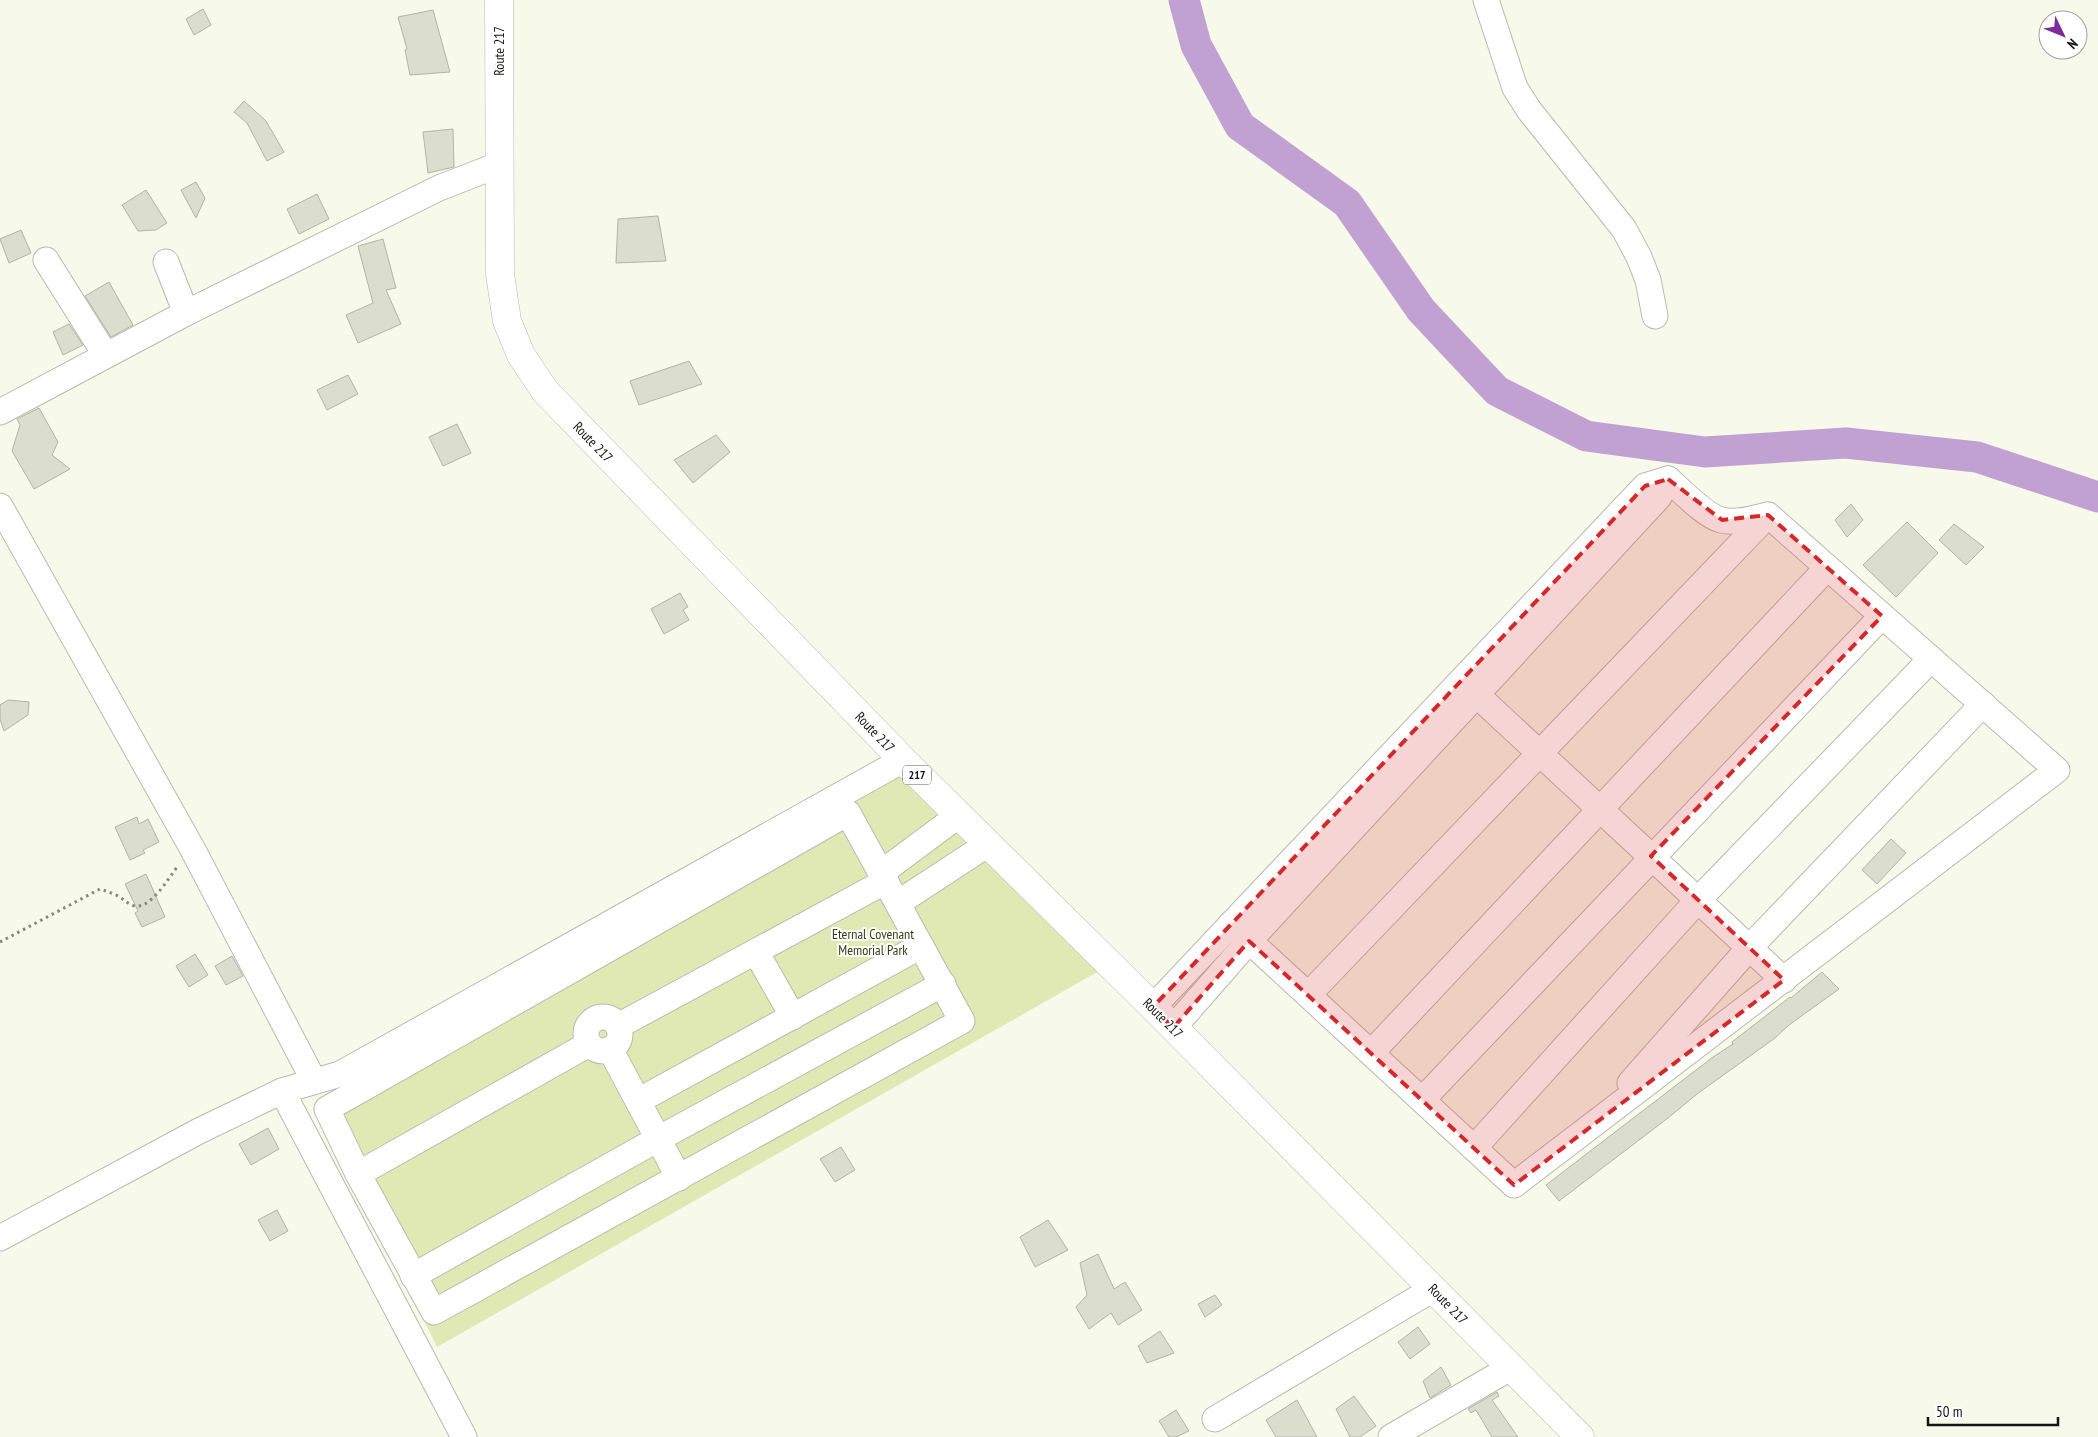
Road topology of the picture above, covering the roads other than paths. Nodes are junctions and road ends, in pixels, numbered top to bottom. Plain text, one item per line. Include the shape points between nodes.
1 (499, 0) edge
2 (1486, 0) edge
3 (498, 165) junction
4 (46, 260) dead end
5 (166, 262) dead end
6 (186, 313) junction
7 (1655, 316) dead end
8 (105, 354) junction
9 (0, 412) edge
10 (0, 506) edge
11 (1768, 516) junction
12 (1827, 568) junction
13 (1882, 616) junction
14 (1931, 659) junction
15 (1469, 687) junction
16 (1982, 704) junction
17 (1540, 753) junction
18 (903, 760) junction
19 (1599, 808) junction
20 (959, 816) junction
21 (988, 844) junction
22 (1651, 856) junction
23 (883, 877) junction
24 (1698, 900) junction
25 (898, 903) junction
26 (1231, 924) junction
27 (1249, 941) junction
28 (922, 946) junction
29 (1750, 947) junction
30 (756, 952) junction
31 (1784, 980) junction
32 (942, 984) junction
33 (1308, 995) junction
34 (1153, 1007) junction
35 (792, 1017) junction
36 (1172, 1028) junction
37 (606, 1040) junction
38 (1371, 1053) junction
39 (314, 1081) junction
40 (282, 1091) junction
41 (1422, 1100) junction
42 (638, 1101) junction
43 (1594, 1124) junction
44 (658, 1139) junction
45 (1474, 1148) junction
46 (358, 1174) junction
47 (679, 1178) junction
48 (0, 1238) edge
49 (413, 1276) junction
50 (1433, 1289) junction
51 (1510, 1368) junction
52 (1215, 1419) dead end
53 (464, 1437) edge
54 (1391, 1437) edge
55 (1580, 1437) edge

1 - 3 main road, Route 217 / 217
2 - 7 street via 1515,88 1624,229 1648,280
3 - 6 street via 439,188
3 - 18 main road, Route 217 / 217 via 500,274 507,321 521,355 545,391
4 - 8 street
5 - 6 street
6 - 8 street
8 - 9 street
10 - 39 street via 192,848
11 - 12 street
11 - 15 street via 1722,520 1712,516 1668,479 1645,486
11 - 17 street
12 - 13 street
12 - 19 street
13 - 14 street
13 - 22 street
14 - 16 street
14 - 24 street
15 - 17 street
15 - 26 street
15 - 27 street
16 - 29 street
16 - 31 street via 2058,770
17 - 19 street
17 - 33 street
18 - 20 main road, Route 217 / 217
18 - 39 street via 340,1074
19 - 22 street
19 - 38 street
20 - 21 main road, Route 217 / 217
20 - 23 street
21 - 25 street
21 - 34 main road, Route 217 / 217
22 - 24 street
22 - 41 street
23 - 25 street
23 - 30 street
23 - 46 street via 848,813 327,1109
24 - 29 street
24 - 45 street
25 - 28 street
26 - 27 street
26 - 34 street
27 - 33 street
27 - 36 street
28 - 32 street
28 - 35 street
29 - 31 street
29 - 43 street
30 - 35 street
30 - 37 street
31 - 43 street
32 - 44 street
32 - 47 street via 962,1021
33 - 38 street
34 - 36 main road, Route 217 / 217
35 - 42 street
36 - 50 main road, Route 217 / 217
37 - 42 street
37 - 46 street
38 - 41 street
39 - 40 street
40 - 48 street
40 - 53 street
41 - 45 street
42 - 44 street
43 - 45 street via 1514,1185
44 - 47 street
44 - 49 street
46 - 49 street
47 - 49 street via 434,1312
50 - 51 main road, Route 217 / 217
50 - 52 street
51 - 54 street
51 - 55 main road, Route 217 / 217

